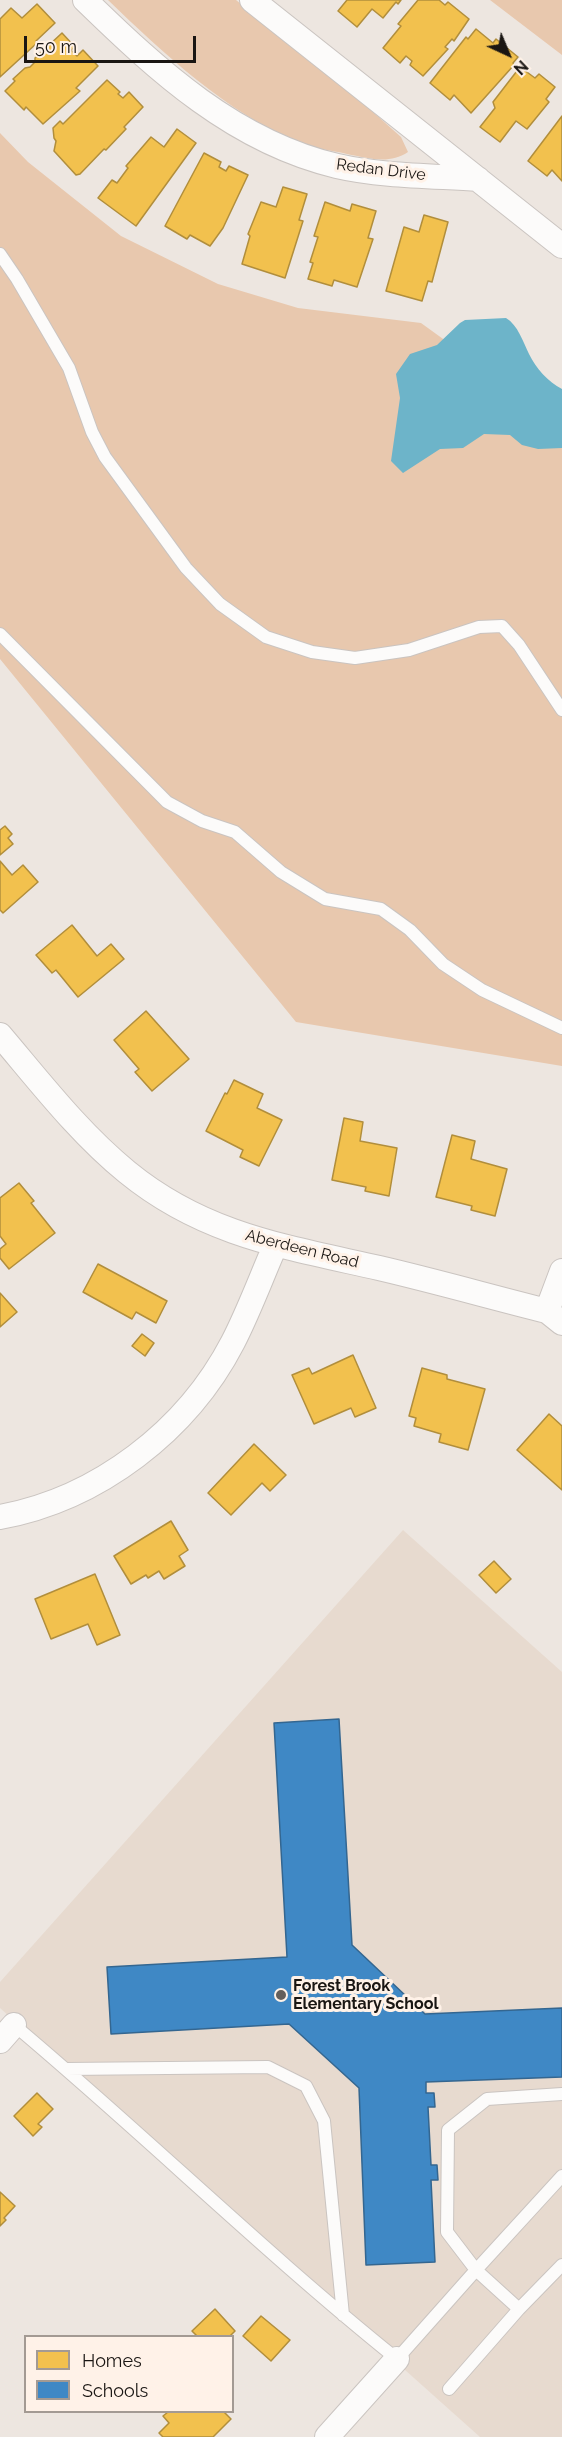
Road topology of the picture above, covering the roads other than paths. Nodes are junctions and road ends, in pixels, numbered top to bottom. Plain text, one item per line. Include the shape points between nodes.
1 (85, 0) edge
2 (252, 0) edge
3 (478, 179) junction
4 (562, 246) edge
5 (0, 254) edge
6 (0, 634) edge
7 (562, 710) edge
8 (562, 1028) edge
9 (0, 1035) edge
10 (275, 1246) junction
11 (562, 1271) edge
12 (554, 1317) edge
13 (0, 1517) edge
14 (7, 2033) edge
15 (66, 2069) junction
16 (562, 2094) edge
17 (562, 2176) edge
18 (562, 2265) edge
19 (476, 2270) junction
20 (519, 2309) junction
21 (343, 2315) junction
22 (397, 2359) junction
23 (448, 2389) dead end
24 (327, 2437) edge

1 - 3 street, Redan Drive via 190,93 226,120 267,142 339,167
2 - 3 street, Redan Drive
3 - 4 street, Redan Drive
5 - 7 lane via 69,368 105,457 186,568 220,604 266,637 312,652 355,658 409,650 479,627 502,626
6 - 8 lane via 167,802 202,821 235,832 281,872 326,899 381,909 410,930 443,964 482,990
9 - 10 street, Aberdeen Road via 81,1130 127,1172 174,1204 223,1228
10 - 12 street, Aberdeen Road via 380,1268
10 - 13 street via 233,1343 204,1388 170,1428 102,1479 61,1500
11 - 12 street
14 - 15 lane
15 - 21 lane
15 - 21 lane via 268,2067 306,2086 324,2121
16 - 19 lane via 488,2099 448,2130 447,2232
17 - 19 lane
18 - 20 lane
19 - 20 lane
19 - 22 lane
20 - 23 lane
21 - 22 lane
22 - 24 street

